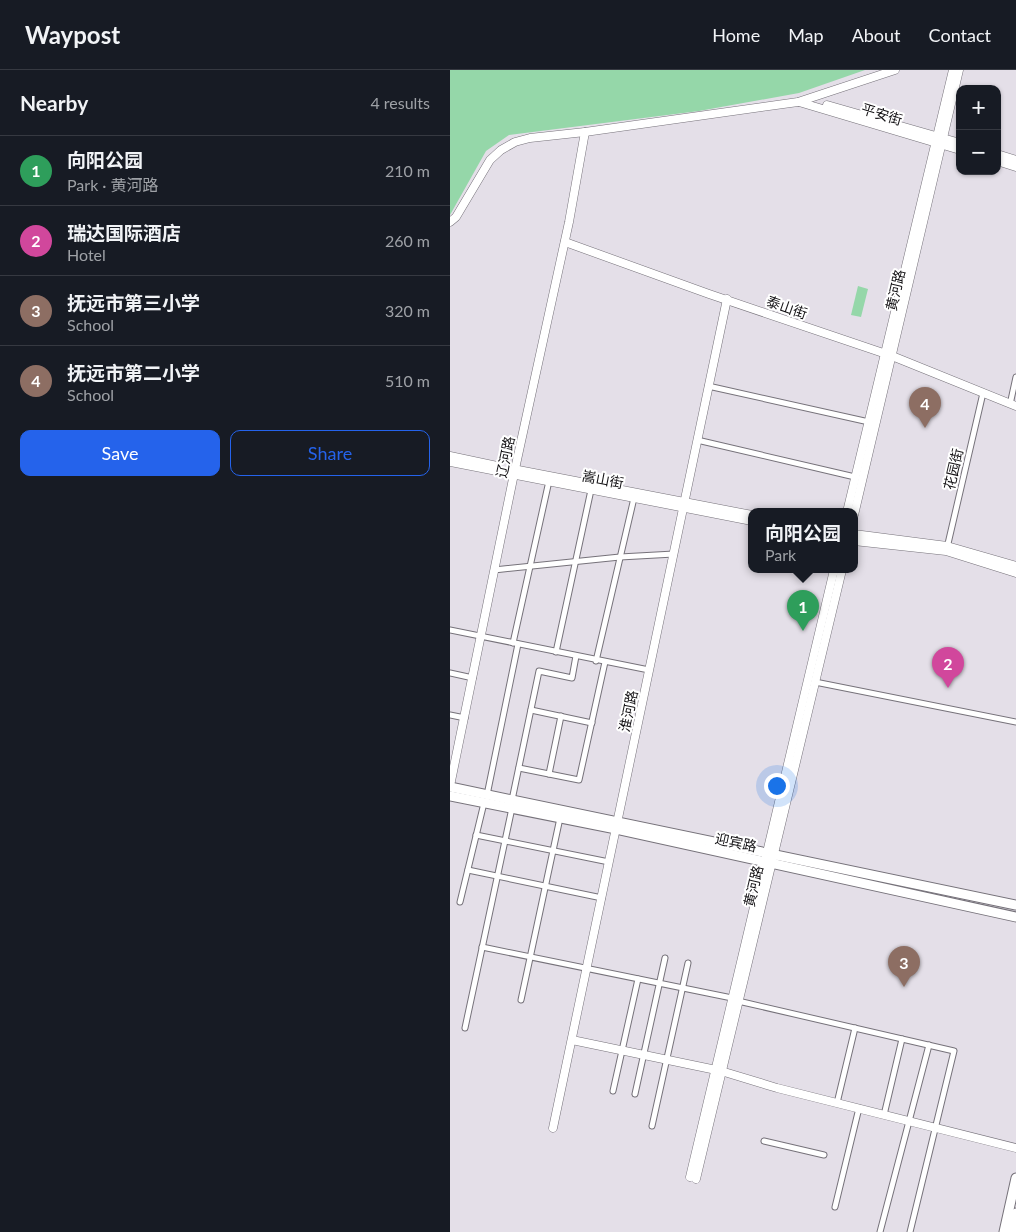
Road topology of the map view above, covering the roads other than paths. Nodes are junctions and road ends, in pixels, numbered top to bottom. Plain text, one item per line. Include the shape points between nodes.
1 (895, 70) edge
2 (953, 70) edge
3 (959, 70) edge
4 (806, 99) junction
5 (798, 102) junction
6 (585, 132) junction
7 (939, 140) junction
8 (956, 142) edge
9 (956, 148) edge
10 (1001, 155) edge
11 (1016, 160) edge
12 (1001, 162) edge
13 (1016, 167) edge
14 (450, 222) edge
15 (565, 242) junction
16 (727, 300) junction
17 (888, 355) junction
18 (1016, 377) edge
19 (708, 386) junction
20 (983, 393) junction
21 (1014, 403) edge
22 (869, 422) junction
23 (697, 440) junction
24 (450, 456) edge
25 (450, 462) edge
26 (515, 472) junction
27 (856, 477) junction
28 (549, 481) junction
29 (592, 490) junction
30 (634, 498) junction
31 (684, 505) junction
32 (848, 508) edge
33 (855, 508) edge
34 (748, 514) edge
35 (748, 520) edge
36 (858, 535) edge
37 (858, 541) edge
38 (946, 548) junction
39 (674, 554) junction
40 (620, 557) junction
41 (576, 561) junction
42 (530, 566) junction
43 (1016, 566) edge
44 (494, 570) junction
45 (833, 573) edge
46 (841, 573) edge
47 (1016, 573) edge
48 (450, 630) edge
49 (481, 637) junction
50 (515, 644) junction
51 (556, 652) junction
52 (576, 656) junction
53 (596, 661) junction
54 (605, 662) junction
55 (649, 670) junction
56 (450, 673) edge
57 (473, 678) junction
58 (815, 682) junction
59 (530, 710) junction
60 (450, 714) edge
61 (561, 716) junction
62 (465, 718) junction
63 (1016, 722) edge
64 (592, 723) junction
65 (518, 768) junction
66 (549, 774) junction
67 (450, 787) edge
68 (450, 796) edge
69 (486, 799) junction
70 (512, 804) junction
71 (560, 818) junction
72 (617, 826) junction
73 (476, 835) junction
74 (505, 841) junction
75 (553, 851) junction
76 (769, 858) junction
77 (609, 862) junction
78 (468, 870) junction
79 (497, 876) junction
80 (546, 887) junction
81 (602, 898) junction
82 (460, 902) dead end
83 (1016, 905) edge
84 (1016, 917) edge
85 (482, 947) junction
86 (531, 957) junction
87 (665, 958) dead end
88 (688, 963) dead end
89 (587, 968) junction
90 (638, 979) junction
91 (659, 983) junction
92 (682, 988) junction
93 (735, 999) junction
94 (521, 1000) dead end
95 (465, 1028) dead end
96 (855, 1028) junction
97 (902, 1039) junction
98 (572, 1040) junction
99 (929, 1045) junction
100 (622, 1050) junction
101 (644, 1055) junction
102 (666, 1059) junction
103 (718, 1071) junction
104 (613, 1091) dead end
105 (635, 1094) dead end
106 (837, 1103) junction
107 (858, 1108) junction
108 (884, 1115) junction
109 (909, 1121) junction
110 (652, 1126) dead end
111 (553, 1128) dead end
112 (935, 1128) junction
113 (764, 1141) dead end
114 (1016, 1148) edge
115 (824, 1155) dead end
116 (693, 1178) dead end
117 (1016, 1178) edge
118 (835, 1207) dead end
119 (1016, 1213) edge
120 (880, 1232) edge
121 (910, 1232) edge
122 (1004, 1232) edge
123 (1012, 1232) edge

1 - 4 main road
2 - 7 main road, 黄河路
3 - 7 main road, 黄河路
4 - 5 main road
4 - 7 main road, 平安街
5 - 6 main road
5 - 7 main road, 平安街
6 - 14 main road via 530,138 501,150 490,160
6 - 15 main road, 辽河路
7 - 8 main road, 平安街
7 - 9 main road, 平安街
7 - 17 main road, 黄河路
10 - 11 main road
12 - 13 main road
15 - 16 main road, 泰山街
15 - 26 main road, 辽河路
16 - 17 main road, 泰山街
16 - 19 main road, 淮河路
17 - 20 main road, 泰山街
17 - 22 main road, 黄河路
17 - 33 main road, 黄河路
18 - 21 street
19 - 22 street
19 - 23 main road, 淮河路
20 - 21 main road, 泰山街
20 - 38 street, 花园街
22 - 27 main road, 黄河路
23 - 27 street
23 - 31 main road, 淮河路
24 - 26 main road, 嵩山街
25 - 26 main road, 嵩山街
26 - 28 main road, 嵩山街
26 - 31 main road, 嵩山街
26 - 44 main road, 辽河路
27 - 32 main road, 黄河路
28 - 29 main road, 嵩山街
28 - 42 street
29 - 30 main road, 嵩山街
29 - 41 street
30 - 31 main road, 嵩山街
30 - 40 street
31 - 34 main road, 嵩山街
31 - 35 main road, 嵩山街
31 - 39 main road, 淮河路
36 - 38 main road
37 - 38 main road
38 - 43 main road
38 - 47 main road
39 - 40 street
39 - 55 main road, 淮河路
40 - 41 street
40 - 53 street
41 - 42 street
41 - 51 street
42 - 44 street
42 - 50 street
44 - 49 main road, 辽河路
45 - 76 main road, 黄河路
46 - 58 main road, 黄河路
48 - 49 street
49 - 50 street
49 - 57 main road, 辽河路
50 - 51 street
50 - 69 street
51 - 52 street
52 - 53 street
52 - 59 street via 572,678 539,671
53 - 54 street
54 - 55 street
54 - 64 street
55 - 72 main road, 淮河路
56 - 57 street
57 - 62 main road, 辽河路
58 - 63 street
58 - 76 main road, 黄河路
59 - 61 street
59 - 65 street
60 - 62 street
61 - 64 street
61 - 66 street
62 - 67 main road, 辽河路
64 - 66 street via 579,780
65 - 66 street
65 - 70 street
67 - 69 main road, 迎宾路
68 - 69 main road, 迎宾路
69 - 70 main road, 迎宾路
69 - 73 street
70 - 71 main road, 迎宾路
70 - 72 main road, 迎宾路
70 - 74 street
71 - 72 main road, 迎宾路
71 - 75 street
72 - 76 main road, 迎宾路
72 - 77 main road, 淮河路
73 - 74 street
73 - 78 street
74 - 75 street
74 - 79 street
75 - 77 street
75 - 80 street
76 - 83 main road, 迎宾路
76 - 84 main road, 迎宾路
76 - 93 main road, 黄河路
77 - 81 main road, 淮河路
78 - 79 street
78 - 82 street
79 - 80 street
79 - 85 street
80 - 81 street
80 - 86 street
81 - 89 main road, 淮河路
85 - 86 street
85 - 95 street
86 - 89 street
86 - 94 street
87 - 91 street
88 - 92 street
89 - 90 street
89 - 98 main road, 淮河路
90 - 91 street
90 - 100 street
91 - 92 street
91 - 101 street
92 - 93 street
92 - 102 street
93 - 96 street
93 - 103 main road, 黄河路
96 - 97 street
96 - 106 street
97 - 99 street
97 - 108 street
98 - 100 main road
98 - 111 main road, 淮河路
99 - 109 street
99 - 112 street via 954,1051
100 - 101 main road
100 - 104 street
101 - 102 main road
101 - 105 street
102 - 103 main road
102 - 110 street
103 - 106 main road
103 - 116 main road, 黄河路
106 - 107 main road
107 - 108 main road
107 - 118 street
108 - 109 main road
109 - 112 main road
109 - 120 street
112 - 114 main road
112 - 121 street
113 - 115 street
117 - 122 main road
119 - 123 main road

